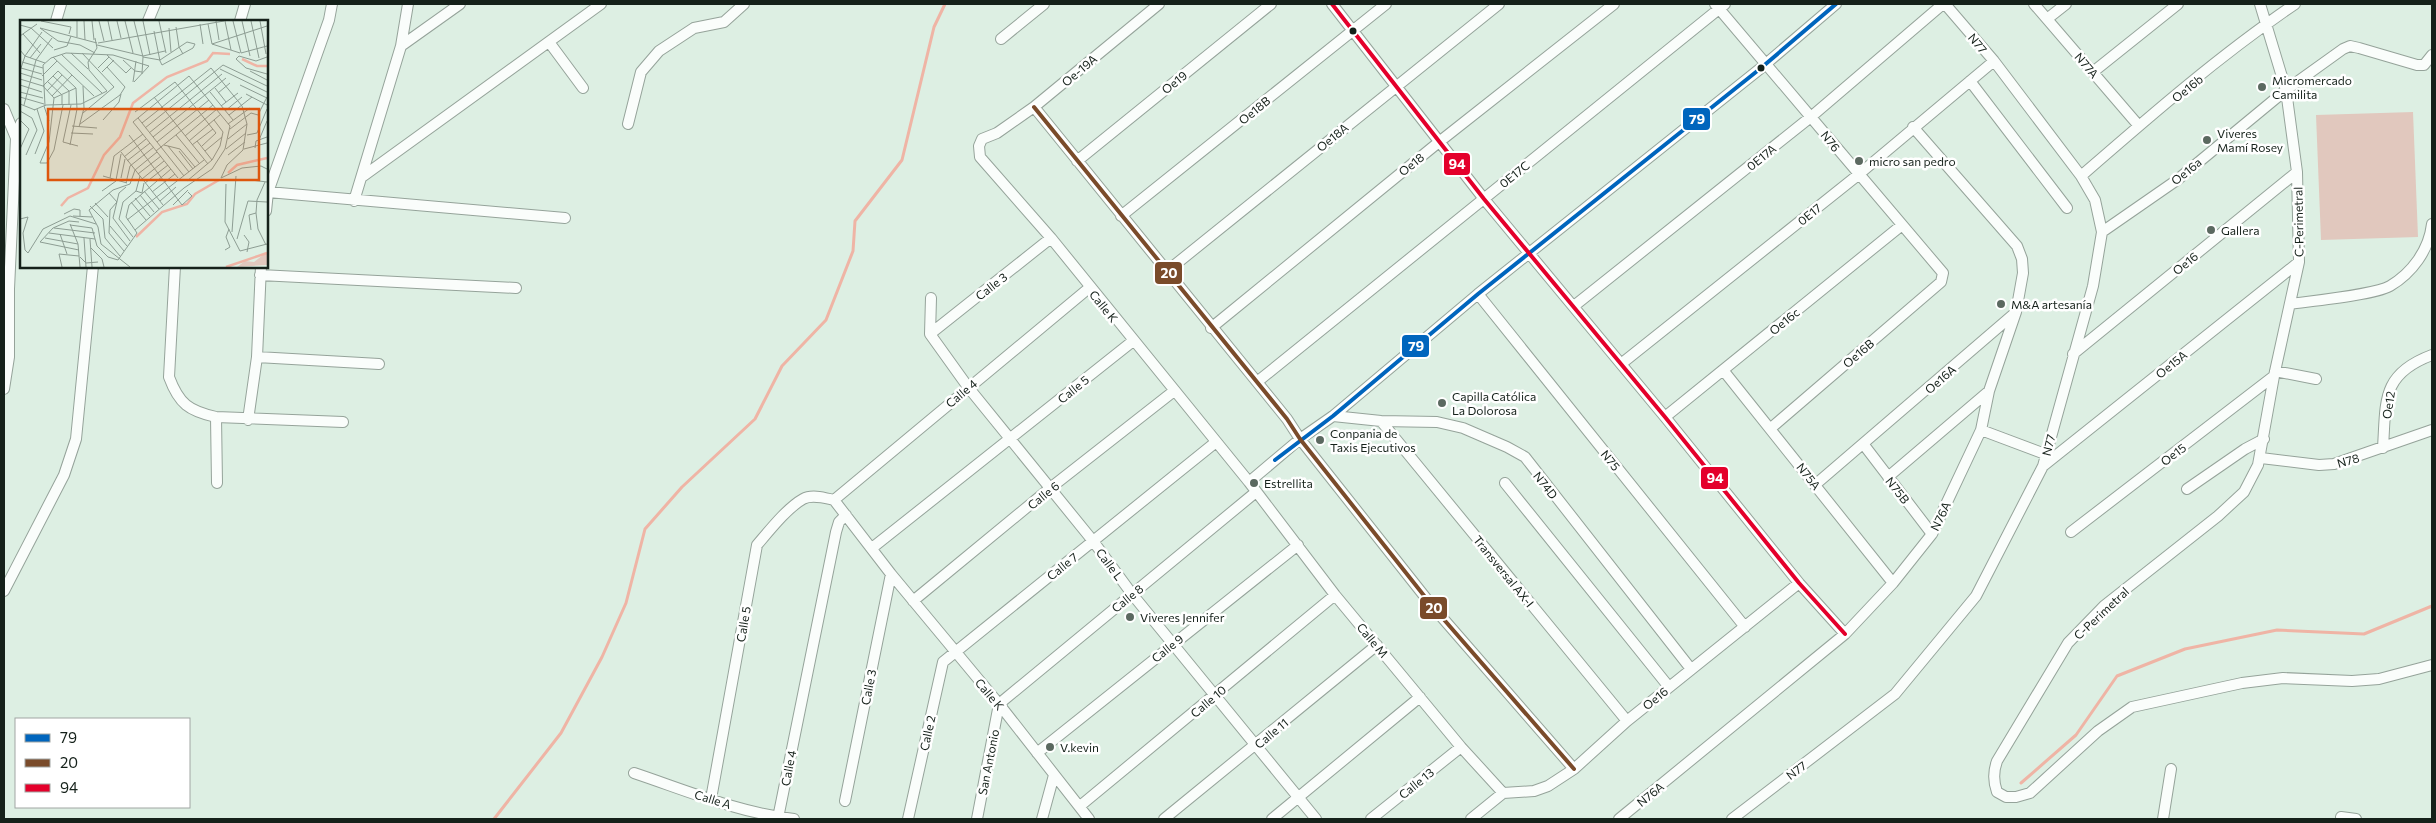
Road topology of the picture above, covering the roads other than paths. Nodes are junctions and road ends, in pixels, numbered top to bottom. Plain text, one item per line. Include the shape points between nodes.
1 (60, 4) edge
2 (155, 4) edge
3 (245, 4) edge
4 (332, 4) edge
5 (408, 4) edge
6 (460, 4) edge
7 (601, 4) edge
8 (744, 4) edge
9 (1044, 4) edge
10 (1159, 4) edge
11 (1271, 4) edge
12 (1332, 4) edge
13 (1386, 4) edge
14 (1499, 4) edge
15 (1614, 4) edge
16 (1836, 4) edge
17 (1944, 4) edge
18 (2034, 4) edge
19 (2066, 4) edge
20 (2178, 4) edge
21 (2260, 4) edge
22 (2295, 4) edge
23 (1720, 5) edge
24 (2047, 19) junction
25 (56, 20) edge
26 (148, 20) edge
27 (240, 20) edge
28 (2268, 22) junction
29 (1354, 30) junction
30 (1002, 39) dead end
31 (550, 42) junction
32 (401, 46) junction
33 (2432, 55) edge
34 (1994, 61) junction
35 (1767, 63) junction
36 (2093, 72) junction
37 (1970, 81) junction
38 (1394, 86) junction
39 (583, 88) dead end
40 (2286, 90) junction
41 (1034, 107) junction
42 (4, 109) edge
43 (1812, 116) junction
44 (628, 124) dead end
45 (20, 126) edge
46 (2139, 126) junction
47 (1913, 127) junction
48 (997, 134) joint
49 (16, 138) junction
50 (1439, 142) junction
51 (1077, 161) junction
52 (2297, 172) junction
53 (1858, 175) junction
54 (2081, 176) junction
55 (362, 177) junction
56 (268, 192) joint
57 (1484, 199) junction
58 (354, 201) junction
59 (2067, 208) dead end
60 (1121, 216) junction
61 (565, 218) dead end
62 (2432, 224) edge
63 (1902, 225) junction
64 (2102, 232) junction
65 (1051, 238) junction
66 (1530, 254) junction
67 (2299, 262) junction
68 (93, 268) edge
69 (175, 268) edge
70 (260, 271) edge
71 (1166, 272) junction
72 (1944, 278) joint
73 (516, 288) dead end
74 (1089, 288) junction
75 (1478, 294) junction
76 (931, 298) dead end
77 (2290, 304) junction
78 (1574, 306) junction
79 (2016, 312) junction
80 (1211, 328) junction
81 (930, 334) junction
82 (1133, 341) junction
83 (2073, 354) junction
84 (2432, 354) edge
85 (256, 357) junction
86 (380, 364) dead end
87 (1621, 364) junction
88 (1723, 370) junction
89 (2275, 374) junction
90 (2316, 379) dead end
91 (1257, 382) junction
92 (968, 387) junction
93 (4, 389) edge
94 (1174, 391) junction
95 (1989, 391) junction
96 (1333, 416) junction
97 (1665, 416) junction
98 (216, 418) junction
99 (248, 420) junction
100 (1382, 421) junction
101 (343, 422) dead end
102 (1771, 428) junction
103 (1981, 430) junction
104 (2432, 430) edge
105 (2264, 438) junction
106 (1300, 439) junction
107 (1011, 440) junction
108 (1216, 442) junction
109 (1864, 445) junction
110 (2383, 448) junction
111 (2045, 454) junction
112 (2261, 458) junction
113 (2043, 466) junction
114 (1888, 477) junction
115 (1249, 482) junction
116 (217, 483) dead end
117 (1505, 483) dead end
118 (1816, 484) junction
119 (2188, 489) dead end
120 (1049, 490) junction
121 (1256, 492) junction
122 (834, 500) junction
123 (846, 515) junction
124 (2071, 532) dead end
125 (1932, 534) junction
126 (1092, 541) junction
127 (1298, 545) junction
128 (872, 548) junction
129 (891, 574) junction
130 (1799, 583) junction
131 (1893, 583) junction
132 (4, 591) edge
133 (1132, 594) junction
134 (1335, 595) junction
135 (913, 601) junction
136 (1745, 627) junction
137 (1845, 634) junction
138 (1172, 644) junction
139 (1377, 645) junction
140 (955, 652) junction
141 (2432, 665) edge
142 (1691, 669) junction
143 (1669, 687) junction
144 (1214, 696) junction
145 (1420, 697) junction
146 (999, 704) junction
147 (1627, 721) junction
148 (1255, 746) junction
149 (1461, 747) junction
150 (1037, 753) junction
151 (1574, 769) junction
152 (2171, 770) dead end
153 (634, 773) dead end
154 (1054, 775) junction
155 (1503, 793) junction
156 (1300, 798) junction
157 (711, 799) junction
158 (845, 801) dead end
159 (1080, 806) junction
160 (2341, 817) dead end
161 (778, 818) junction
162 (794, 819) edge
163 (908, 819) edge
164 (977, 819) edge
165 (1042, 819) edge
166 (1089, 819) edge
167 (1164, 819) edge
168 (1272, 819) edge
169 (1316, 819) edge
170 (1371, 819) edge
171 (1471, 819) edge
172 (1619, 819) edge
173 (1732, 819) edge
174 (2163, 819) edge
175 (2356, 819) edge

1 - 25 street
2 - 26 street
3 - 27 street
4 - 56 street
5 - 32 street
6 - 32 street
7 - 31 street
8 - 44 street via 724,22 694,28 659,51 640,72
9 - 30 street
10 - 41 street, Oe-19A
11 - 51 street, Oe19
12 - 29 street
13 - 29 street, Oe18B
14 - 38 street, Oe18A
15 - 50 street, Oe18
16 - 35 street
17 - 34 street, N77
17 - 43 street, 0E17A
18 - 24 street, N77A
19 - 24 street
20 - 36 street
21 - 28 street, C-Perimetral
22 - 28 street, Oe16b
23 - 35 street, N76
23 - 57 street, 0E17C
24 - 36 street, N77A
28 - 40 street, C-Perimetral
28 - 46 street, Oe16b
29 - 38 street
29 - 60 street, Oe18B
31 - 39 street
31 - 55 street
32 - 55 street
33 - 40 street, Oe16a via 2424,64 2417,64 2350,46
34 - 37 street, 0E17
34 - 54 street, N77
35 - 43 street, N76
35 - 66 street
36 - 46 street, N77A
37 - 47 street, 0E17
37 - 59 street
38 - 50 street
38 - 71 street, Oe18A
40 - 52 street, C-Perimetral
40 - 64 street, Oe16a via 2177,180
41 - 48 street, Oe-19A
41 - 51 street
42 - 49 street
43 - 53 street, N76
43 - 78 street, 0E17A
45 - 49 street
46 - 54 street, Oe16b
47 - 53 street, 0E17
47 - 79 street, N76A via 2017,246 2022,259 2022,273
48 - 65 street, Calle K via 980,142 980,157
49 - 93 street via 9,357
50 - 57 street
50 - 80 street, Oe18
51 - 60 street
52 - 67 street, C-Perimetral
52 - 83 street, Oe16
53 - 63 street, N76
53 - 87 street, 0E17
54 - 64 street, N77 via 2096,200
55 - 58 street
56 - 58 street
57 - 66 street
57 - 91 street, 0E17C
58 - 61 street
60 - 71 street
62 - 77 street via 2431,237 2422,254 2409,271 2389,287
63 - 72 street, N76
63 - 88 street, Oe16c
64 - 83 street, N77 via 2093,286
65 - 74 street, Calle K
65 - 81 street, Calle 3
66 - 75 street
66 - 78 street
67 - 77 street, C-Perimetral
67 - 113 street, Oe15A
68 - 132 street via 76,439 64,475
69 - 98 street via 168,378 175,394 186,406 199,414
70 - 73 street
70 - 85 street
71 - 80 street
72 - 102 street, Oe16B
74 - 82 street, Calle K
74 - 92 street, Calle 4
75 - 96 street
75 - 136 street, N75
76 - 81 street
77 - 89 street, C-Perimetral
78 - 87 street
79 - 95 street, N76A
79 - 109 street, Oe16A
80 - 91 street
81 - 92 street, Calle L
82 - 94 street, Calle K
82 - 107 street, Calle 5
83 - 111 street, N77
84 - 110 street, Oe12 via 2399,372 2393,381 2386,409
85 - 86 street
85 - 99 street
87 - 97 street
88 - 97 street, Oe16c
88 - 102 street, N75A
89 - 90 street
89 - 105 street, C-Perimetral
89 - 124 street, Oe15
91 - 106 street
92 - 107 street, Calle L
92 - 122 street, Calle 4
94 - 108 street, Calle K
94 - 120 street, Calle 6
95 - 103 street, N76A
95 - 114 street
96 - 100 street, N74D
96 - 106 street
97 - 130 street
98 - 99 street
98 - 116 street
99 - 101 street
100 - 142 street, N74D via 1437,422 1463,428 1525,458
100 - 147 street, Transversal AX-I
102 - 118 street, N75A
103 - 111 street
103 - 125 street, N76A
104 - 110 street, N78
105 - 112 street, C-Perimetral
105 - 119 street
106 - 115 street
106 - 151 street via 1433,607
107 - 120 street, Calle L
107 - 128 street, Calle 5
108 - 115 street, Calle K
108 - 126 street, Calle 7
109 - 114 street, N75B
109 - 118 street, Oe16A
110 - 112 street, N78 via 2334,464
111 - 113 street, N77
112 - 141 street, C-Perimetral via 2244,492 2104,606 2068,643 1997,761 1994,780 1997,792 2016,798 2030,793 2098,731 2132,707 2242,682 2283,678 2379,679
113 - 173 street, N77 via 1976,596 1895,694
114 - 125 street, N75B
115 - 121 street, Calle M
117 - 143 street
118 - 131 street, N75A
120 - 126 street, Calle L
120 - 135 street, Calle 6
121 - 127 street, Calle M
121 - 133 street, Calle 8
122 - 123 street, Calle K
122 - 157 street, Calle 5 via 822,497 803,499 757,545
123 - 128 street, Calle K
123 - 161 street, Calle 4 via 836,532
125 - 131 street, N76A
126 - 133 street, Calle L
126 - 140 street, Calle 7
127 - 134 street, Calle M
127 - 138 street, Calle 9
128 - 129 street, Calle K
129 - 135 street, Calle K
129 - 158 street, Calle 3
130 - 136 street, Oe16
130 - 137 street
131 - 137 street, N76A
133 - 138 street, Calle L
133 - 146 street, Calle 8
134 - 139 street, Calle M
134 - 144 street, Calle 10
135 - 140 street, Calle K
136 - 142 street, Oe16
137 - 172 street, N76A
138 - 144 street, Calle L
138 - 150 street, Calle 9
139 - 145 street, Calle M
139 - 148 street, Calle 11
140 - 146 street, Calle K
140 - 163 street, Calle 2 via 943,662
142 - 143 street, Oe16
143 - 147 street, Oe16
144 - 148 street, Calle L
144 - 159 street, Calle 10
145 - 149 street, Calle M
145 - 156 street
146 - 150 street, Calle K
146 - 164 street, San Antonio
147 - 151 street, Oe16
148 - 156 street, Calle L
148 - 167 street, Calle 11
149 - 155 street, Calle M
149 - 170 street, Calle 13
150 - 154 street, Calle K
151 - 155 street, Oe16 via 1534,792
152 - 174 street
153 - 157 street, Calle A
154 - 159 street, Calle K
154 - 165 street
155 - 171 street
156 - 168 street
156 - 169 street, Calle L
157 - 161 street, Calle A
159 - 166 street, Calle K
160 - 175 street
161 - 162 street, Calle A

